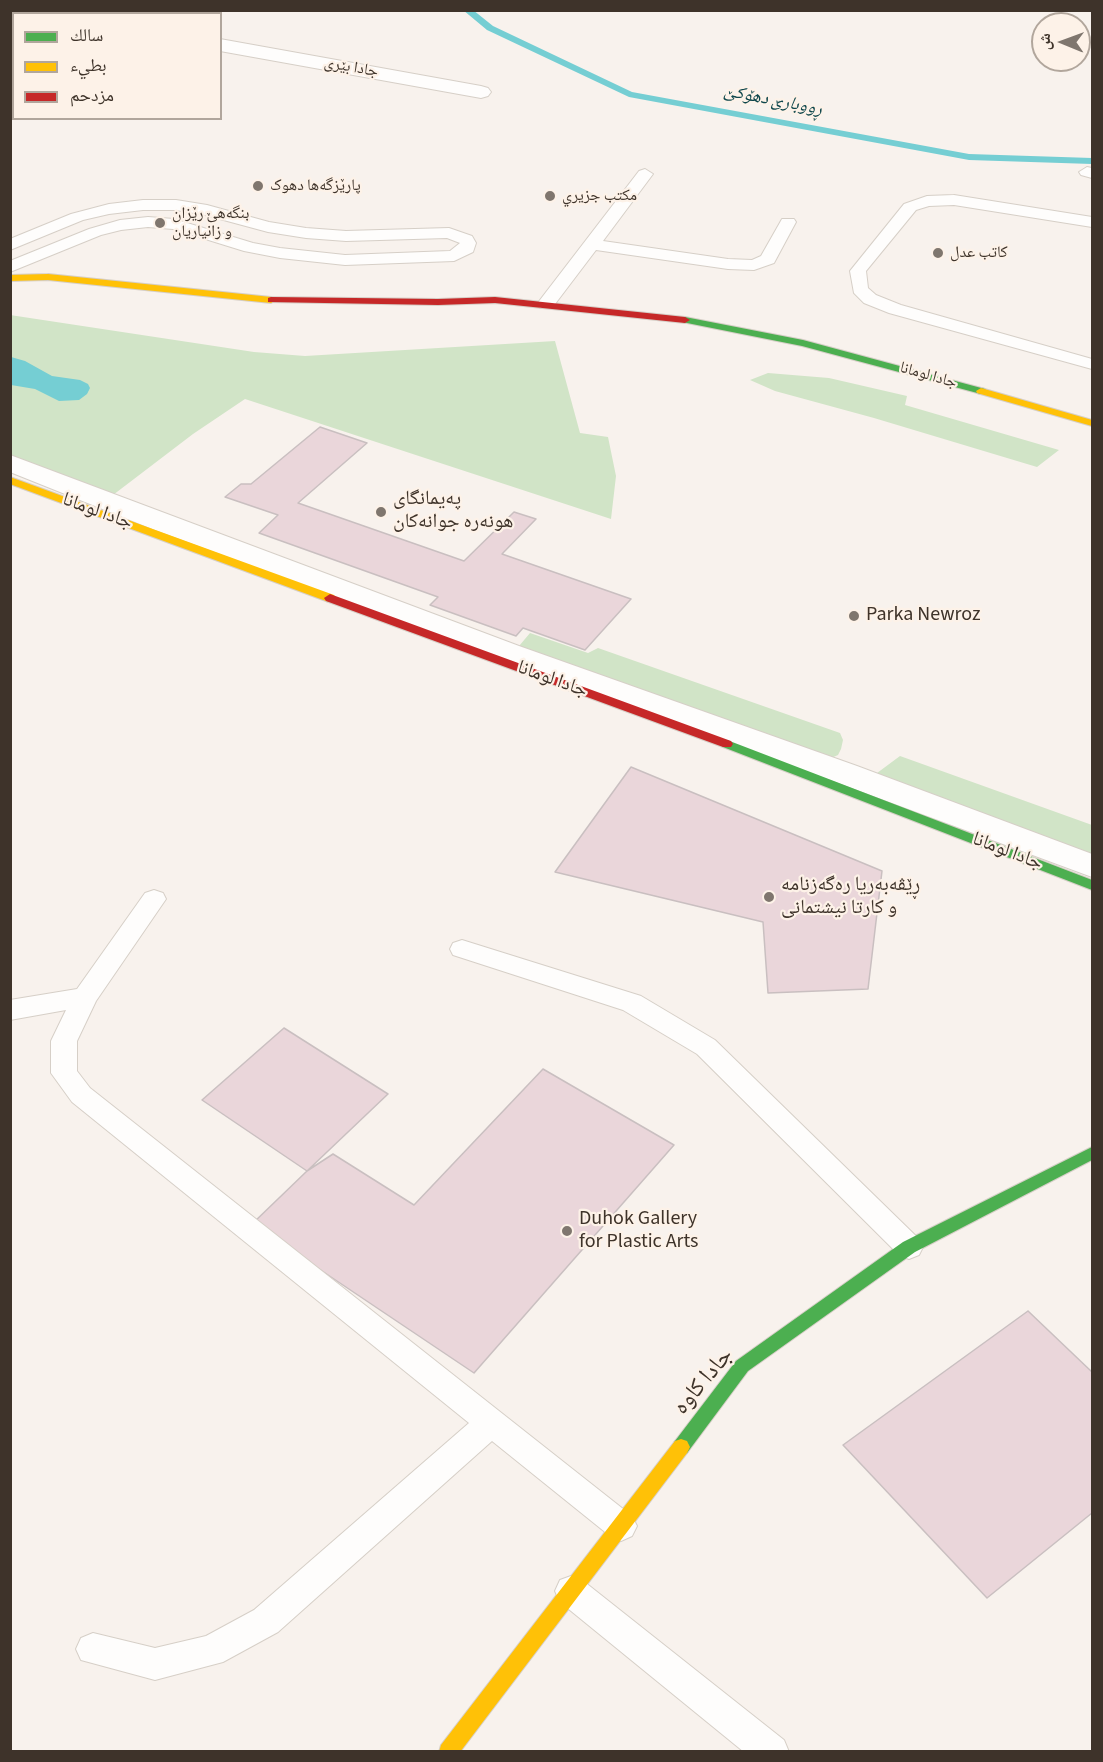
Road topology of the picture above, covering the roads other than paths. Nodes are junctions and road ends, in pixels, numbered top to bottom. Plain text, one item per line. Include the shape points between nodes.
1 (222, 45) edge
2 (481, 92) dead end
3 (645, 174) dead end
4 (788, 222) dead end
5 (1092, 222) edge
6 (48, 228) junction
7 (69, 243) junction
8 (592, 244) junction
9 (10, 245) edge
10 (10, 267) edge
11 (10, 278) edge
12 (546, 304) junction
13 (1092, 364) edge
14 (1092, 423) edge
15 (10, 463) edge
16 (10, 480) edge
17 (1092, 866) edge
18 (1092, 885) edge
19 (154, 899) dead end
20 (462, 949) dead end
21 (85, 997) junction
22 (10, 1010) edge
23 (1092, 1153) edge
24 (909, 1247) junction
25 (491, 1423) junction
26 (621, 1526) junction
27 (571, 1591) junction
28 (93, 1649) dead end
29 (448, 1752) edge
30 (772, 1752) edge

1 - 2 street, جادا بێری
3 - 8 lane
4 - 8 lane via 768,259 753,265
5 - 13 lane via 954,200 927,201 910,207 858,271 860,289 870,299 895,309
6 - 7 lane
6 - 7 lane via 109,209 176,205 306,233 449,233 466,238 468,243 454,256 345,260 280,253 174,224 148,222 120,225
6 - 9 lane
7 - 10 lane
8 - 12 lane
11 - 12 main road, جادا لومانا via 48,277 260,300 495,300
12 - 14 main road, جادا لومانا via 667,316 803,343
15 - 17 street, جادا لومانا
16 - 18 main road, جادا لومانا via 815,777
19 - 21 lane
20 - 24 lane via 632,1003 706,1047
21 - 22 lane
21 - 25 lane via 64,1041 64,1073 81,1095
23 - 24 main road, جادا کاوه
24 - 26 main road, جادا کاوه via 742,1366
25 - 26 lane
25 - 28 lane via 266,1621 211,1651 155,1664
26 - 27 main road, جادا کاوه
27 - 29 main road, جادا کاوه
27 - 30 lane

